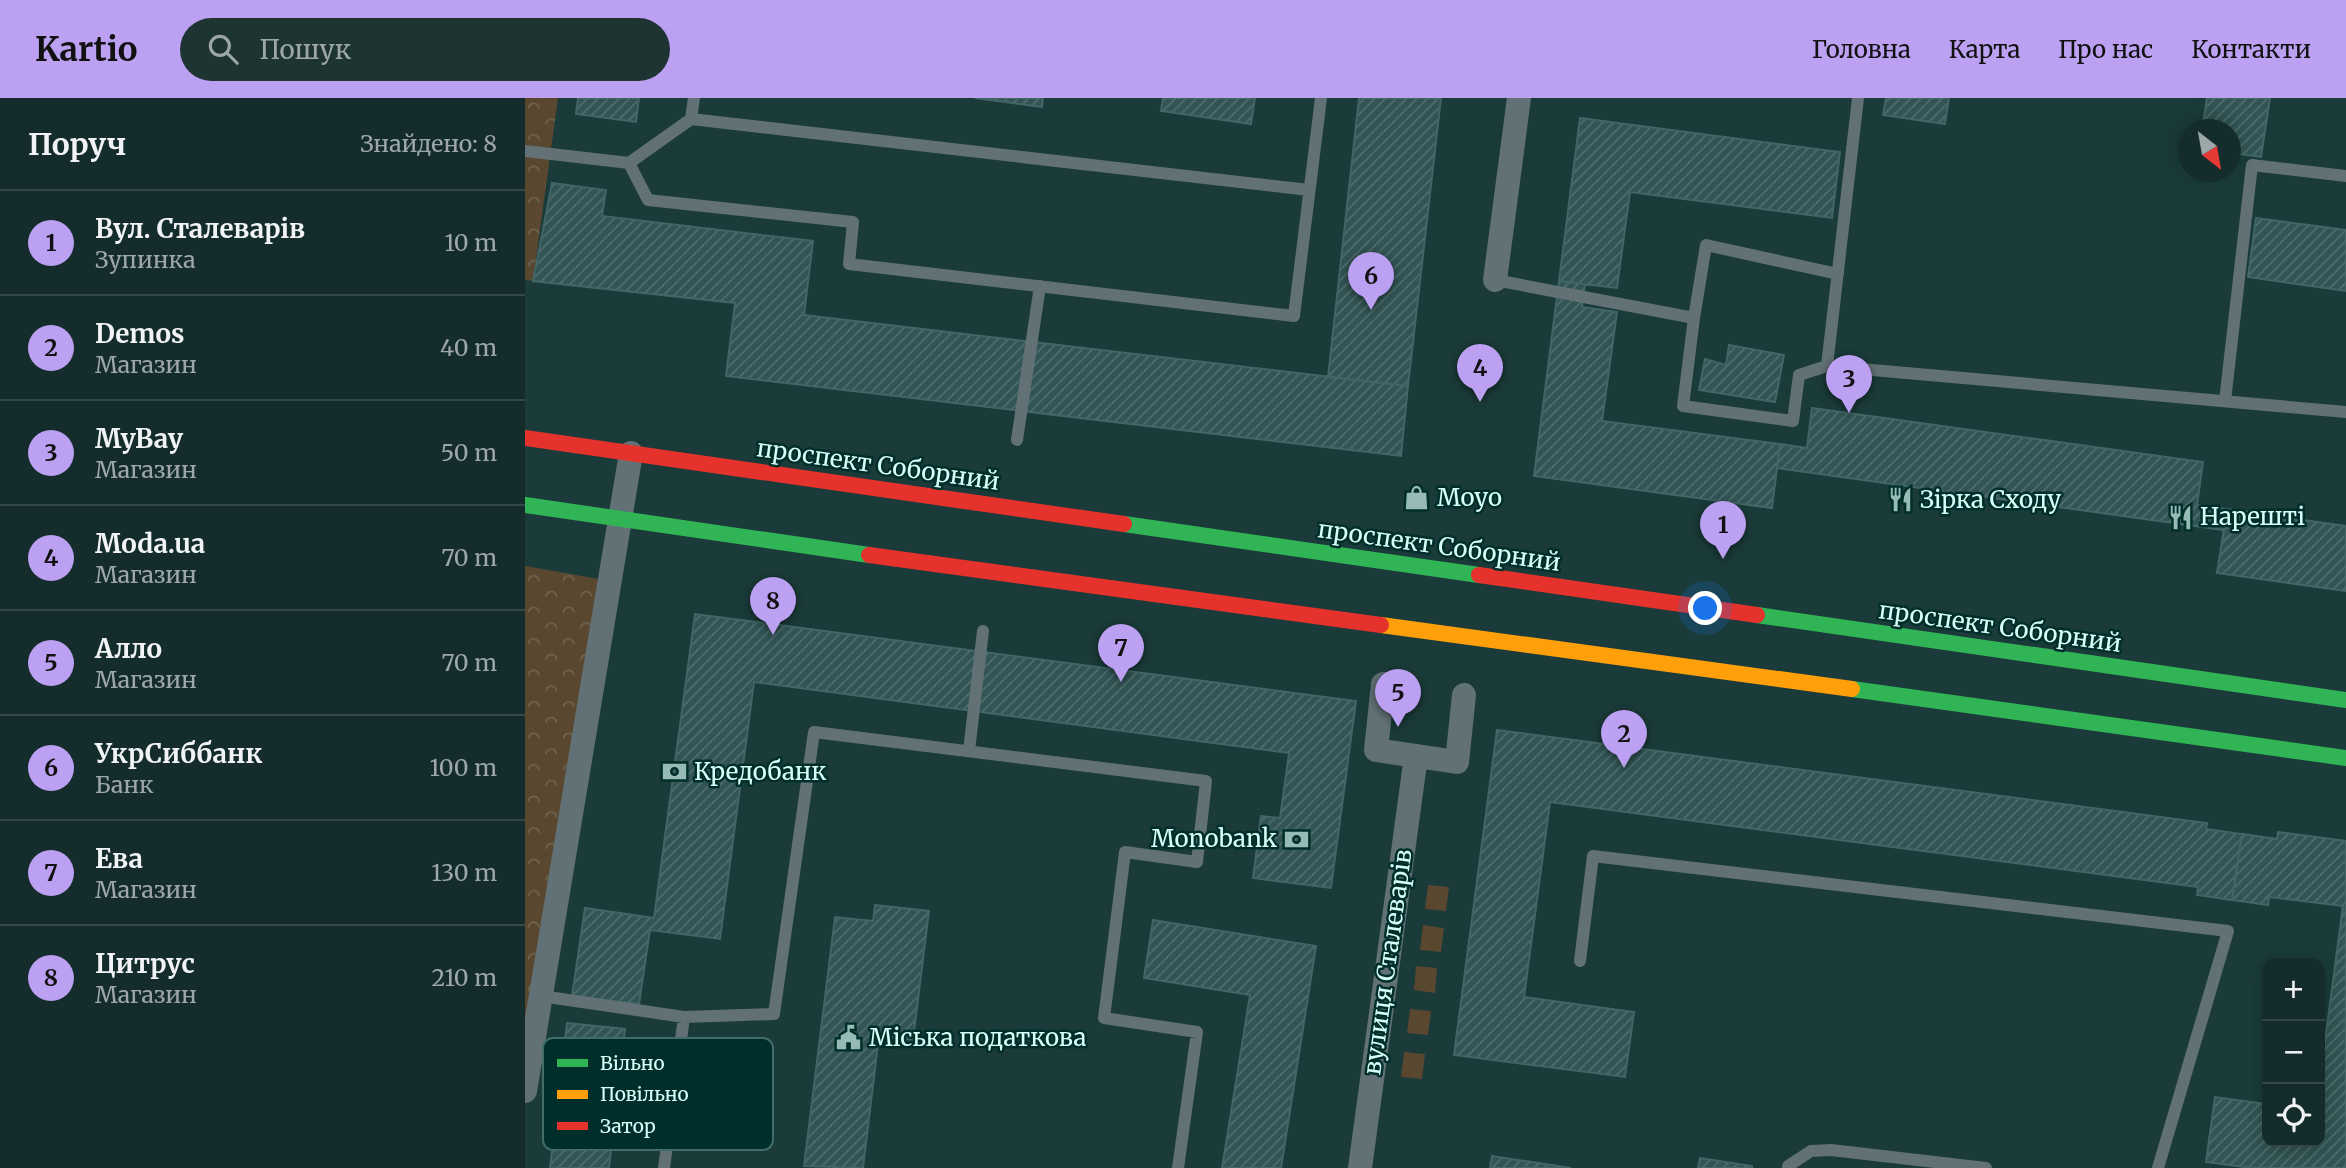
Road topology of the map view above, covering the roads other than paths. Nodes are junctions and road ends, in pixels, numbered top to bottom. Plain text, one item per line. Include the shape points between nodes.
1 (694, 98) edge
2 (1321, 98) edge
3 (1519, 98) edge
4 (1858, 98) edge
5 (691, 119) junction
6 (525, 151) edge
7 (629, 163) junction
8 (2346, 176) edge
9 (1310, 190) junction
10 (1838, 274) junction
11 (1495, 280) joint
12 (1040, 286) junction
13 (1694, 318) junction
14 (1827, 366) junction
15 (2225, 401) junction
16 (2346, 412) edge
17 (525, 438) edge
18 (1017, 440) dead end
19 (631, 453) junction
20 (525, 505) edge
21 (620, 519) junction
22 (983, 631) dead end
23 (1383, 684) dead end
24 (1465, 695) dead end
25 (2346, 700) edge
26 (969, 751) junction
27 (1416, 757) junction
28 (2346, 758) edge
29 (1580, 961) dead end
30 (541, 996) junction
31 (684, 1017) junction
32 (681, 1038) edge
33 (525, 1091) edge
34 (666, 1150) edge
35 (664, 1168) edge
36 (1178, 1168) edge
37 (1360, 1168) edge
38 (1788, 1168) edge
39 (1986, 1168) edge
40 (2158, 1168) edge

1 - 5 lane
2 - 9 lane
3 - 11 street
4 - 10 lane
5 - 7 lane
5 - 9 lane
6 - 7 lane
7 - 12 lane via 648,200 853,222 849,264
8 - 15 lane via 2252,165
9 - 12 lane via 1294,316
10 - 13 lane via 1706,245
10 - 14 lane
11 - 13 lane
12 - 18 lane
13 - 14 lane via 1683,406 1793,421 1799,375
14 - 15 lane
15 - 16 lane
17 - 19 main road, проспект Соборний
19 - 21 street
19 - 25 main road, проспект Соборний
20 - 21 main road
21 - 28 main road
21 - 30 street
22 - 26 lane
23 - 27 street via 1376,750
24 - 27 street via 1457,762
26 - 31 lane via 814,732 774,1014
26 - 36 lane via 1206,780 1197,862 1125,852 1104,1018 1197,1032
27 - 37 street, вулиця Сталеварів
29 - 40 lane via 1593,856 2228,931
30 - 31 lane
30 - 33 street
31 - 32 lane
34 - 35 lane
38 - 39 lane via 1811,1151 1831,1150

